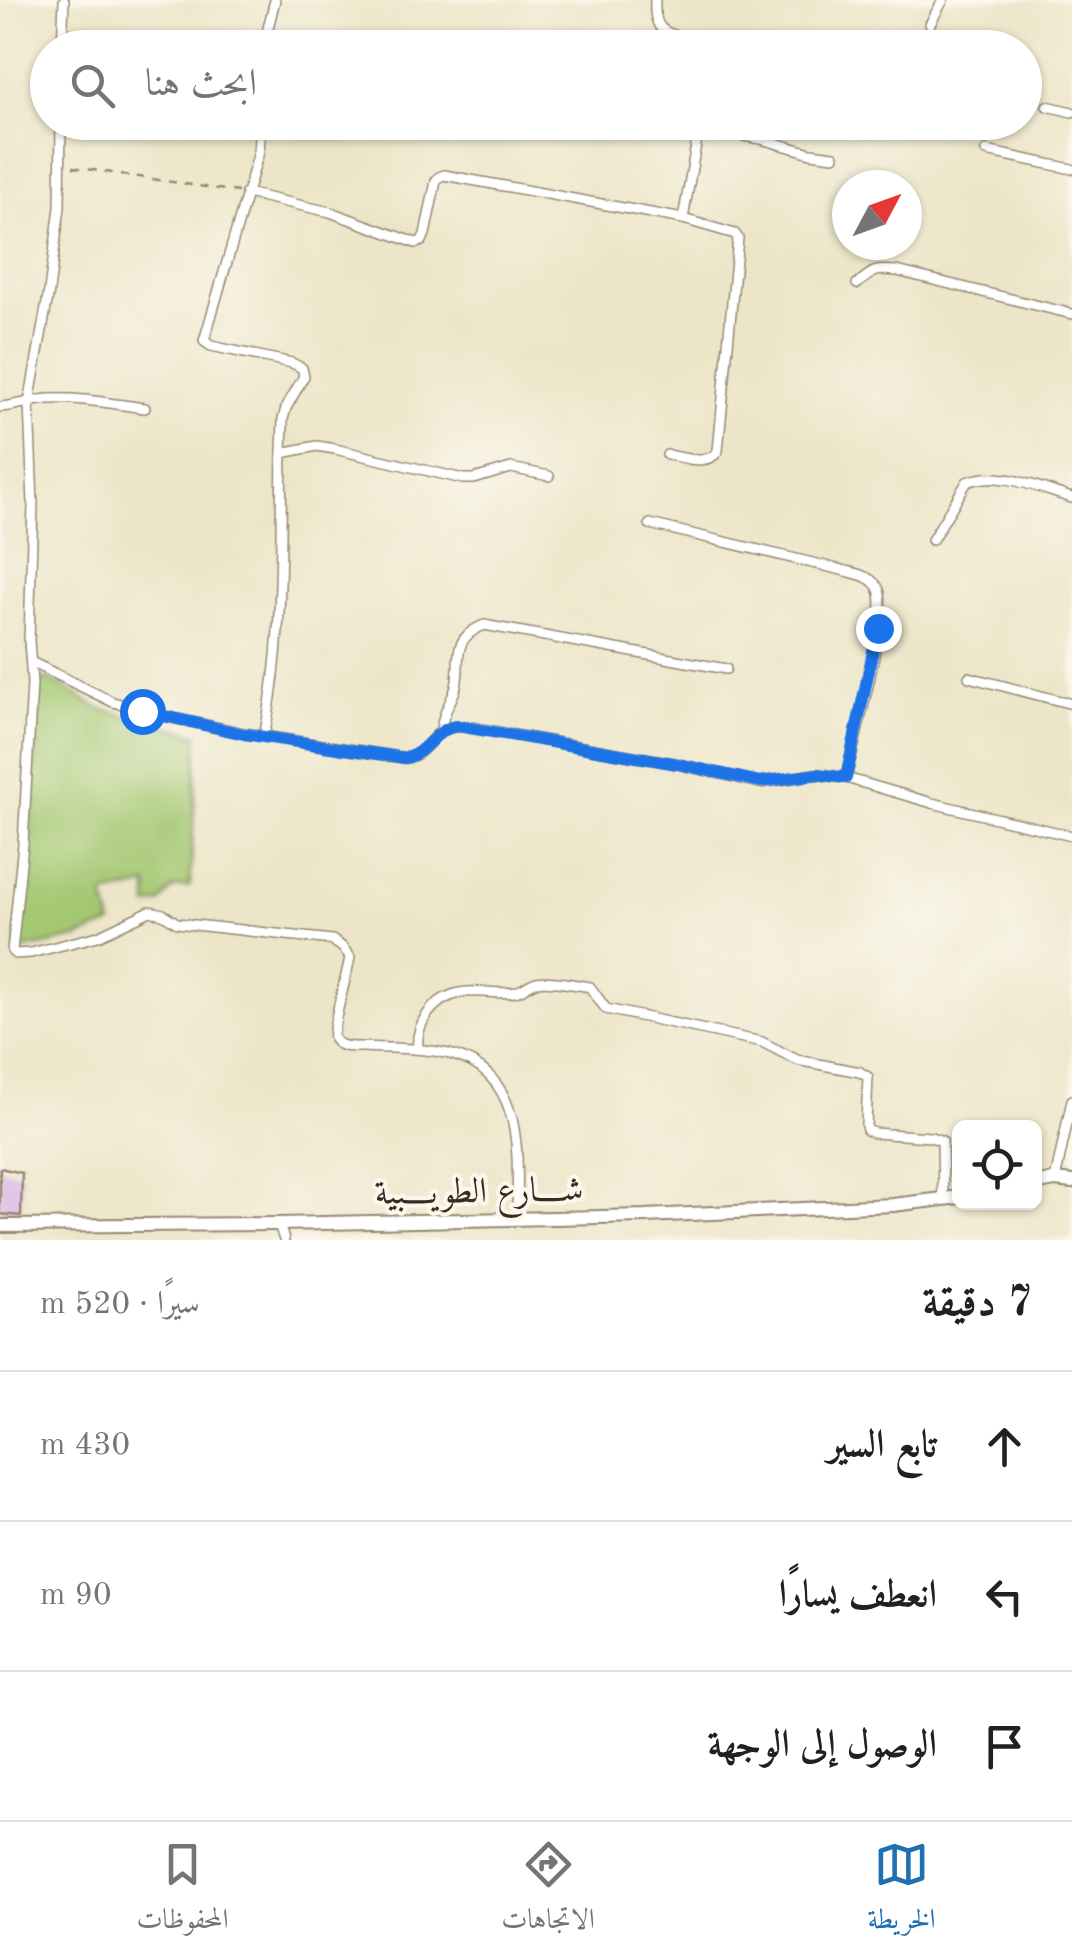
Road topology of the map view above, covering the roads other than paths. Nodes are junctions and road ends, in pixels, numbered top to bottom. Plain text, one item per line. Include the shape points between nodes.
1 (64, 0) edge
2 (275, 0) edge
3 (656, 0) edge
4 (943, 0) edge
5 (930, 24) dead end
6 (63, 30) edge
7 (268, 30) edge
8 (662, 30) edge
9 (1047, 106) dead end
10 (1072, 112) edge
11 (62, 140) edge
12 (260, 140) edge
13 (697, 140) edge
14 (765, 140) edge
15 (986, 151) dead end
16 (834, 156) dead end
17 (1072, 169) edge
18 (246, 193) junction
19 (683, 220) junction
20 (857, 284) dead end
21 (1072, 314) edge
22 (30, 404) junction
23 (0, 406) edge
24 (144, 408) dead end
25 (282, 452) junction
26 (667, 455) dead end
27 (549, 476) dead end
28 (1072, 498) edge
29 (650, 524) dead end
30 (932, 540) dead end
31 (31, 662) junction
32 (726, 669) dead end
33 (969, 677) dead end
34 (1072, 704) edge
35 (441, 731) junction
36 (264, 736) junction
37 (846, 778) junction
38 (1072, 836) edge
39 (418, 1050) junction
40 (1072, 1100) edge
41 (1055, 1180) junction
42 (1042, 1182) edge
43 (1072, 1182) edge
44 (952, 1197) edge
45 (943, 1198) junction
46 (517, 1218) junction
47 (279, 1224) junction
48 (0, 1226) edge
49 (284, 1240) edge

1 - 6 street
2 - 7 street
3 - 8 street
4 - 5 street
9 - 10 street
11 - 22 street via 60,207
12 - 18 street
13 - 19 street
14 - 16 street
15 - 17 street
18 - 19 street via 330,212 416,243 426,234 434,187 444,175
18 - 25 street via 204,341 302,368 283,419
19 - 26 street via 738,238 718,451 706,461
20 - 21 street via 878,269
22 - 23 street
22 - 24 street via 82,400
22 - 31 street
25 - 27 street via 346,450 463,479 511,468
25 - 36 street via 278,621
28 - 30 street via 977,478 967,482
29 - 37 street via 874,583 880,592 875,650
31 - 36 street via 127,707
31 - 39 street via 14,954 98,936 150,911 177,923 332,940 350,958 334,1040
32 - 35 street via 484,625 460,646 455,692
33 - 34 street
35 - 36 street via 405,758
35 - 37 street via 470,727 760,782 817,774
37 - 38 street
39 - 45 street via 422,1022 458,993 521,991 537,981 590,987 606,1009 762,1042 798,1060 860,1072 868,1077 868,1130 942,1141
39 - 46 street via 470,1061 499,1088 519,1152
40 - 41 street
41 - 42 street
41 - 43 street
44 - 45 street, شــــارع الطويــــبية
45 - 46 street, شــــارع الطويــــبية
46 - 47 street, شــــارع الطويــــبية
47 - 48 street, شــــارع الطويــــبية
47 - 49 street

